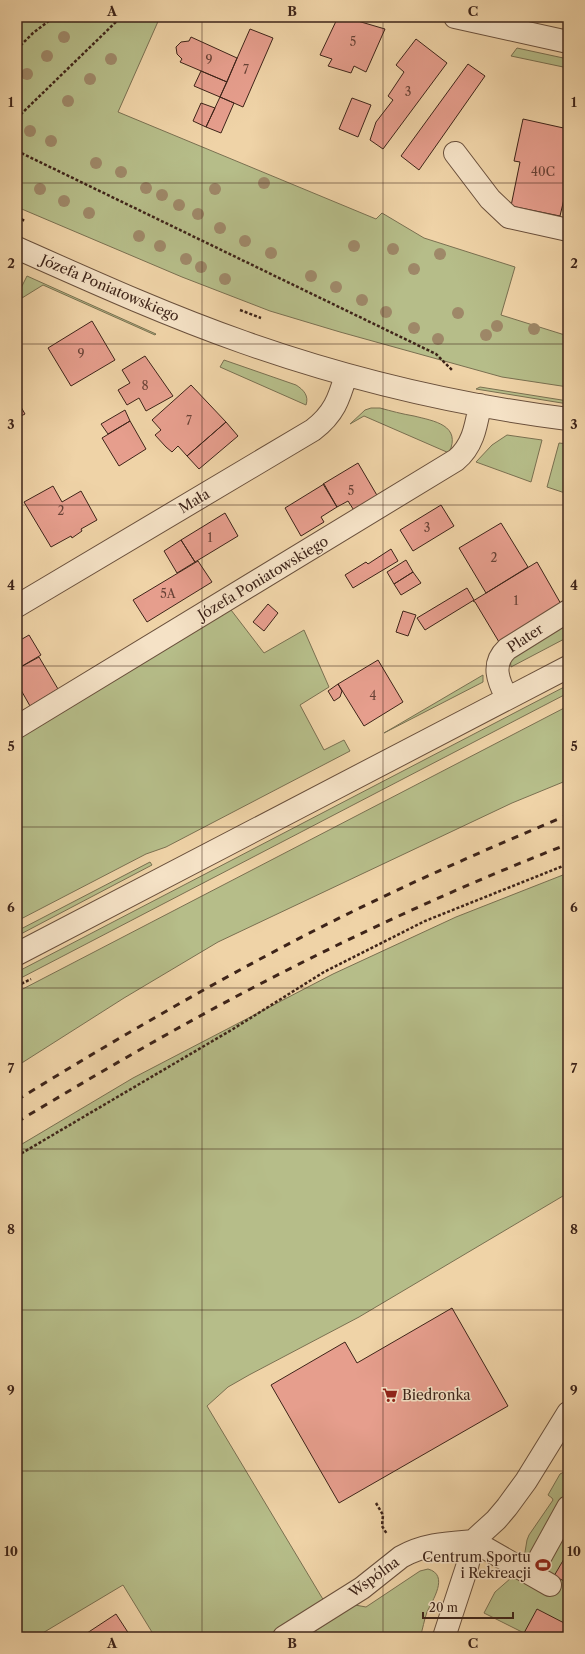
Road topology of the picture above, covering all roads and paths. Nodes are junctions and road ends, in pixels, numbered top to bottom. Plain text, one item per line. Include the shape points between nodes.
1 (54, 17) edge
2 (121, 17) edge
3 (455, 17) edge
4 (568, 42) edge
5 (17, 50) edge
6 (17, 118) edge
7 (17, 151) edge
8 (455, 153) dead end
9 (17, 217) edge
10 (31, 224) dead end
11 (568, 230) edge
12 (18, 252) edge
13 (239, 310) dead end
14 (266, 319) dead end
15 (446, 369) dead end
16 (346, 375) junction
17 (480, 405) junction
18 (568, 419) edge
19 (17, 606) edge
20 (568, 611) edge
21 (568, 667) edge
22 (507, 698) junction
23 (17, 727) edge
24 (568, 864) edge
25 (17, 954) edge
26 (17, 1156) edge
27 (568, 1413) edge
28 (560, 1444) edge
29 (376, 1503) dead end
30 (568, 1508) edge
31 (391, 1536) dead end
32 (472, 1541) junction
33 (530, 1574) junction
34 (550, 1585) dead end
35 (284, 1637) edge
36 (444, 1637) edge

1 - 5 path via 33,33
2 - 6 path
3 - 4 street
7 - 15 path via 436,354 453,371
8 - 11 street via 490,199 509,217
9 - 10 path
12 - 16 street, Józefa Poniatowskiego via 242,342
13 - 14 path
16 - 17 street, Józefa Poniatowskiego
16 - 19 street, Mała via 335,407 324,422 313,430
17 - 18 street, Józefa Poniatowskiego
17 - 23 street, Józefa Poniatowskiego via 472,438 466,450 456,460
20 - 22 street, Plater via 503,653 498,676
21 - 22 street
22 - 25 street
24 - 26 path via 425,921 324,972
27 - 28 street
28 - 32 street via 526,1481 496,1520
29 - 31 path via 383,1515 382,1526
30 - 33 street
32 - 33 street
32 - 35 street, Wspólna via 436,1544 410,1552 356,1592
32 - 36 street via 466,1571
33 - 34 street

